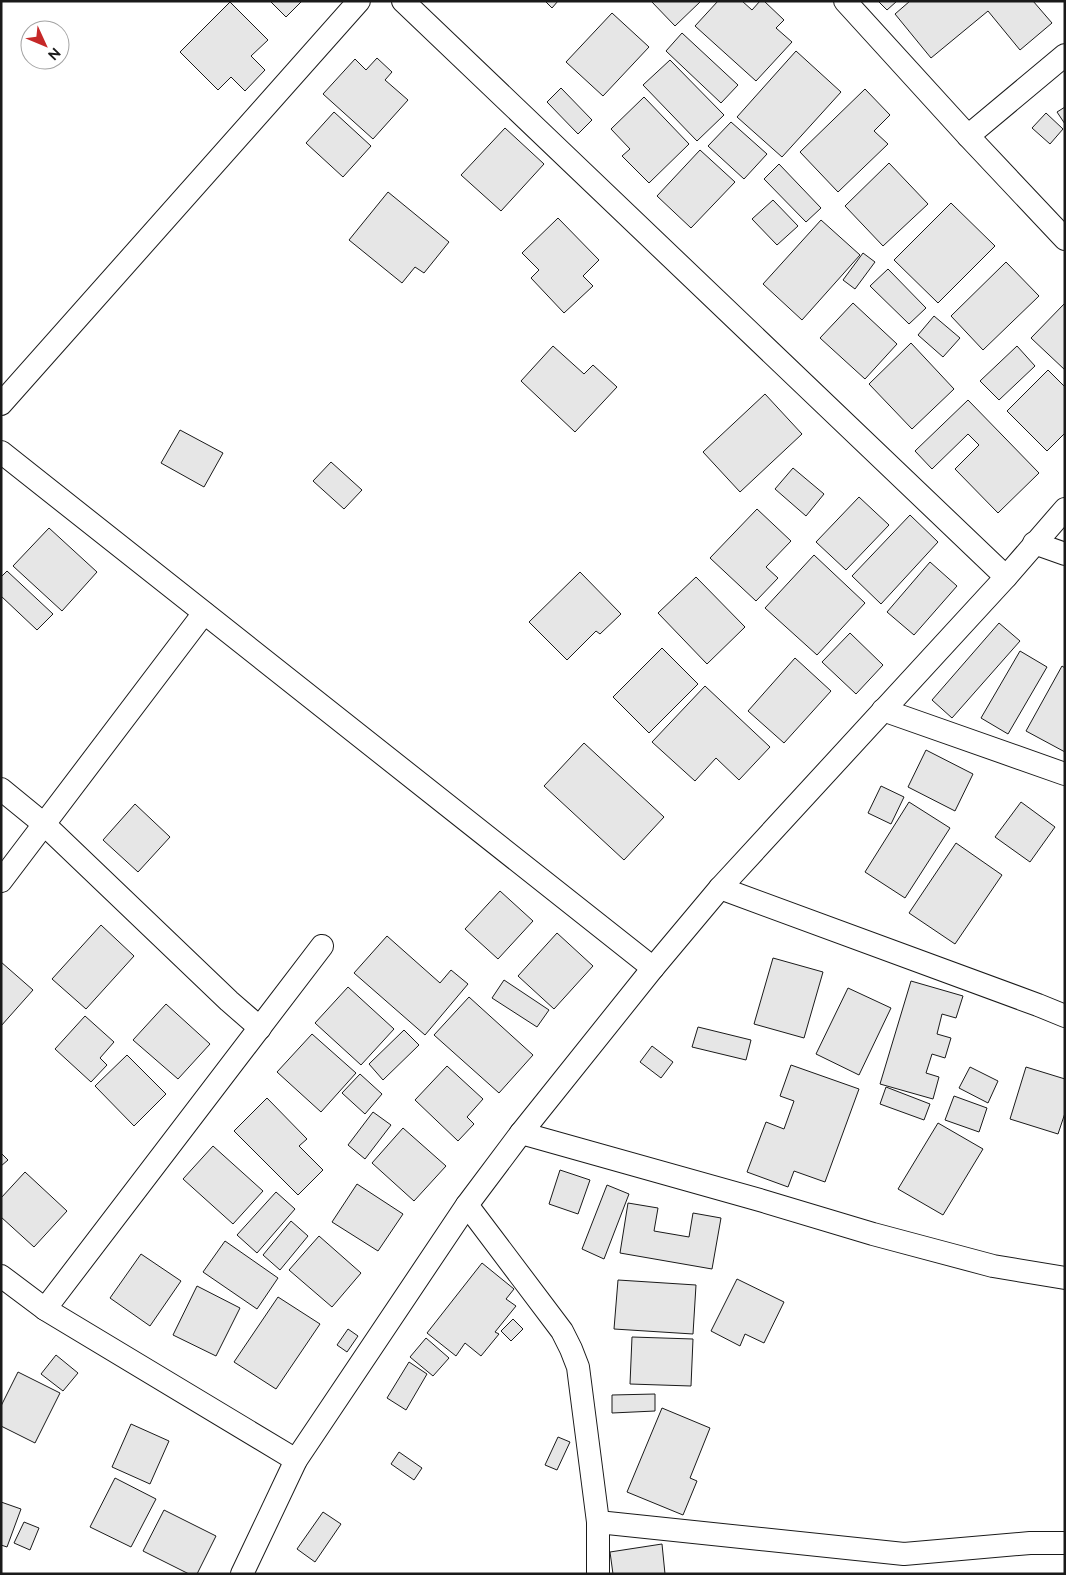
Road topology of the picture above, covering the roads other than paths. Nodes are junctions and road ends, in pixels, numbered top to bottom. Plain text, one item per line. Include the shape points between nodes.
1 (359, 1) edge
2 (403, 1) edge
3 (846, 1) edge
4 (1065, 55) edge
5 (968, 136) junction
6 (1065, 239) edge
7 (1, 404) edge
8 (1, 452) edge
9 (1065, 509) edge
10 (1034, 543) junction
11 (1065, 554) edge
12 (1006, 577) junction
13 (204, 613) junction
14 (883, 710) junction
15 (1065, 774) edge
16 (1, 788) edge
17 (45, 825) junction
18 (1, 881) edge
19 (720, 888) junction
20 (322, 946) dead end
21 (653, 968) junction
22 (1065, 1016) edge
23 (260, 1028) junction
24 (521, 1133) junction
25 (467, 1205) junction
26 (1, 1276) edge
27 (1065, 1278) edge
28 (45, 1309) junction
29 (296, 1460) junction
30 (598, 1522) junction
31 (1065, 1543) edge
32 (242, 1574) edge
33 (598, 1574) edge

1 - 7 street
2 - 12 street
3 - 5 street
4 - 5 street
5 - 6 street
8 - 13 street
9 - 10 street
10 - 11 street
10 - 12 street
12 - 14 street
13 - 17 street
13 - 21 street
14 - 15 street
14 - 19 street
16 - 17 street
17 - 18 street
17 - 23 street
19 - 21 street
19 - 22 street
20 - 23 street
21 - 24 street
23 - 28 street
24 - 25 street
24 - 27 street via 993,1266
25 - 29 street
25 - 30 street via 562,1331 571,1349 578,1367
26 - 28 street
28 - 29 street
29 - 32 street
30 - 31 street via 904,1554
30 - 33 street

